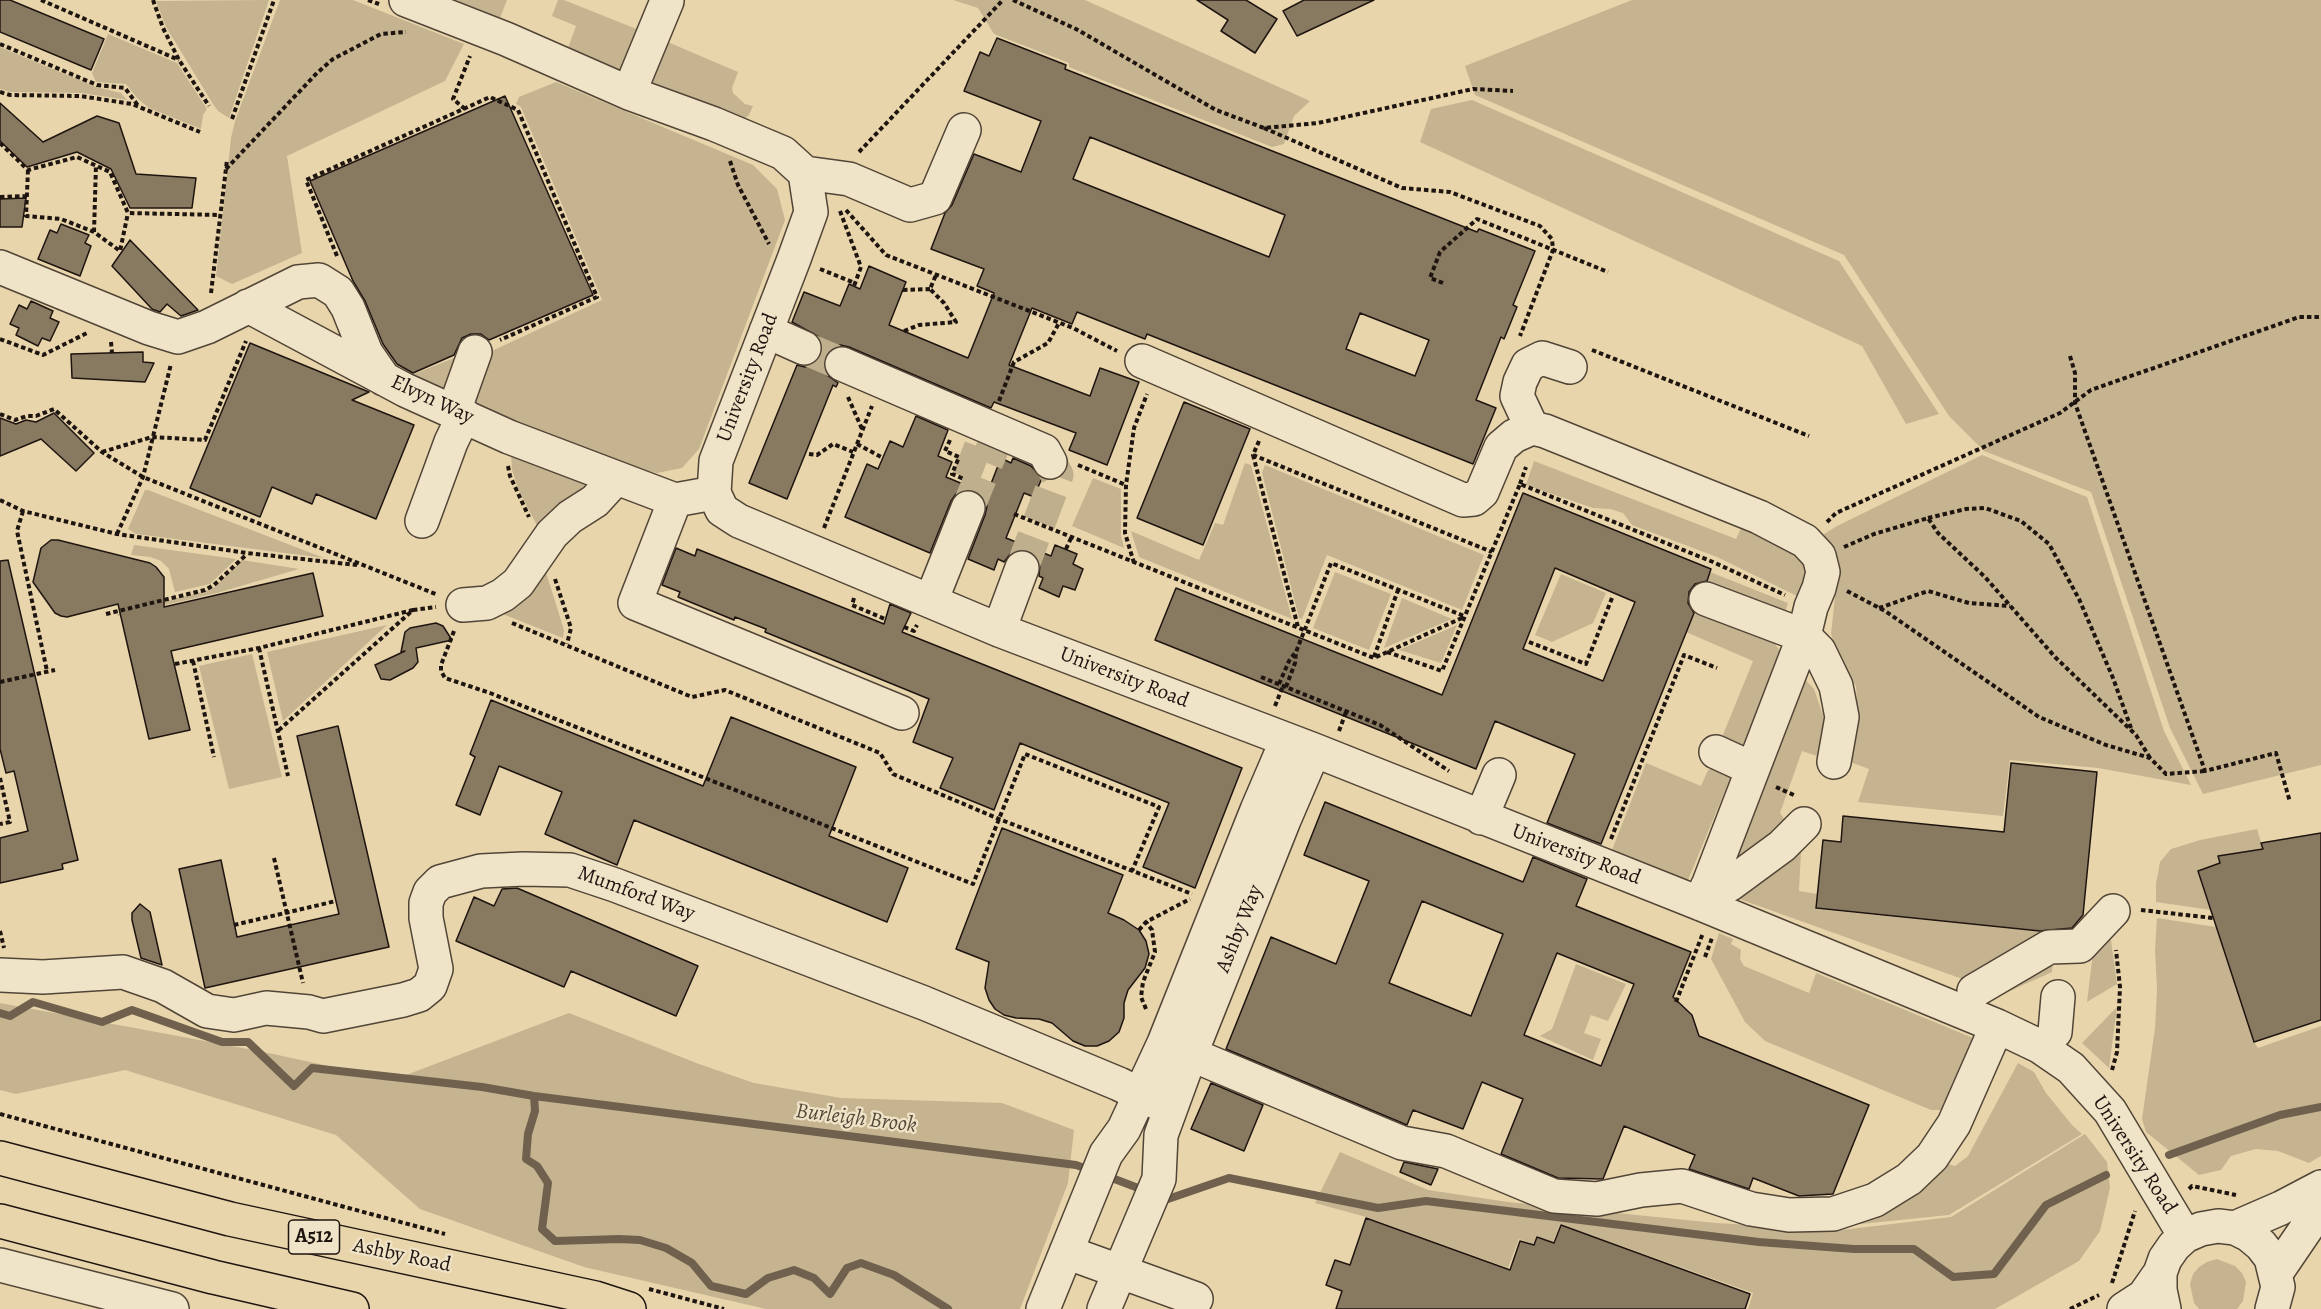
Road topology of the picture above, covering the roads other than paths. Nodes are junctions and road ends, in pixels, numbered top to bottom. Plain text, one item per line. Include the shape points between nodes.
1 (667, 1) edge
2 (417, 10) edge
3 (629, 93) junction
4 (964, 130) dead end
5 (824, 183) junction
6 (0, 267) edge
7 (248, 306) junction
8 (766, 331) junction
9 (804, 348) tunnel mouth
10 (475, 351) road end
11 (1580, 358) road end
12 (1149, 364) road end
13 (844, 377) tunnel mouth
14 (384, 379) junction
15 (459, 413) junction
16 (1532, 428) junction
17 (1050, 462) dead end
18 (616, 478) junction
19 (714, 493) junction
20 (966, 494) tunnel mouth
21 (675, 500) junction
22 (422, 521) dead end
23 (1022, 568) tunnel mouth
24 (1812, 585) junction
25 (1706, 599) dead end
26 (931, 601) junction
27 (464, 604) road end
28 (999, 630) junction
29 (902, 713) dead end
30 (1300, 745) junction
31 (1716, 752) dead end
32 (1834, 762) dead end
33 (1753, 769) junction
34 (1499, 775) dead end
35 (1481, 818) junction
36 (1804, 824) dead end
37 (1704, 908) junction
38 (2113, 911) road end
39 (0, 975) edge
40 (2060, 976) junction
41 (1974, 992) dead end
42 (1997, 1026) junction
43 (2055, 1032) dead end
44 (1178, 1048) junction
45 (1141, 1095) junction
46 (1170, 1109) junction
47 (0, 1158) edge
48 (2321, 1186) edge
49 (2321, 1207) edge
50 (0, 1221) edge
51 (2235, 1228) junction
52 (2185, 1236) junction
53 (1066, 1252) junction
54 (0, 1265) edge
55 (1118, 1272) junction
56 (2160, 1273) junction
57 (2276, 1273) junction
58 (638, 1298) edge
59 (2111, 1298) edge
60 (1196, 1299) dead end
61 (1043, 1308) edge
62 (172, 1309) edge
63 (352, 1309) edge
64 (1104, 1309) edge
65 (2164, 1309) edge
66 (2272, 1309) edge

1 - 3 street
2 - 3 street via 506,39
3 - 5 street via 783,153
4 - 5 street via 936,198 910,205 849,179
5 - 8 street, University Road via 811,212 782,253
6 - 7 street via 113,314 192,332
7 - 14 street
7 - 14 street, Elvyn Way via 298,282 319,280 338,292 366,353
8 - 9 street
8 - 19 street, University Road via 716,462
10 - 15 street
11 - 16 street via 1542,358 1528,365 1517,396
12 - 16 street via 1463,500 1474,499 1482,492 1501,447
13 - 17 street via 882,381 1044,450
14 - 15 street, Elvyn Way
15 - 18 street, Elvyn Way via 508,437
15 - 22 street
16 - 24 street via 1759,517
18 - 21 street, Elvyn Way
18 - 27 street via 595,501 552,534 518,583 503,596 487,603
19 - 21 street
19 - 26 street, University Road via 722,510 739,521
20 - 26 street
21 - 29 street via 635,603
23 - 28 street
24 - 25 street
24 - 32 street via 1819,651 1836,686 1842,717
24 - 33 street
26 - 28 street, University Road
28 - 30 street, University Road
30 - 35 street, University Road
30 - 44 street, Ashby Way via 1284,820
31 - 33 street
33 - 37 street
34 - 35 street
35 - 37 street, University Road
36 - 37 street
37 - 42 street, University Road
38 - 40 street via 2080,946
39 - 45 street, Mumford Way via 43,977 123,972 163,986 207,1011 234,1015 266,1008 323,1016 403,1000 430,986 436,969 426,903 440,882 481,871 570,870 924,1003
40 - 41 street via 2049,947
40 - 43 street
42 - 44 street via 1954,1124 1932,1156 1909,1179 1875,1200 1833,1214 1789,1215 1750,1209 1682,1186 1597,1199 1554,1196 1446,1151 1402,1143
42 - 52 street, University Road via 2039,1046 2071,1068 2110,1111
44 - 45 street, Ashby Way
44 - 46 street, Ashby Way
45 - 46 street
45 - 53 street, Ashby Way via 1106,1154
46 - 55 street, Ashby Way via 1161,1135 1159,1179
47 - 58 main road, Ashby Road / A512 via 230,1219 595,1298
48 - 51 street
49 - 57 street
50 - 63 main road
51 - 52 street via 2201,1228
51 - 57 street via 2262,1245
52 - 56 street via 2165,1258
53 - 55 street
53 - 61 street, Ashby Way
54 - 62 street
55 - 60 street
55 - 64 street, Ashby Way
56 - 59 street via 2144,1296
56 - 65 street
57 - 66 street via 2278,1287

